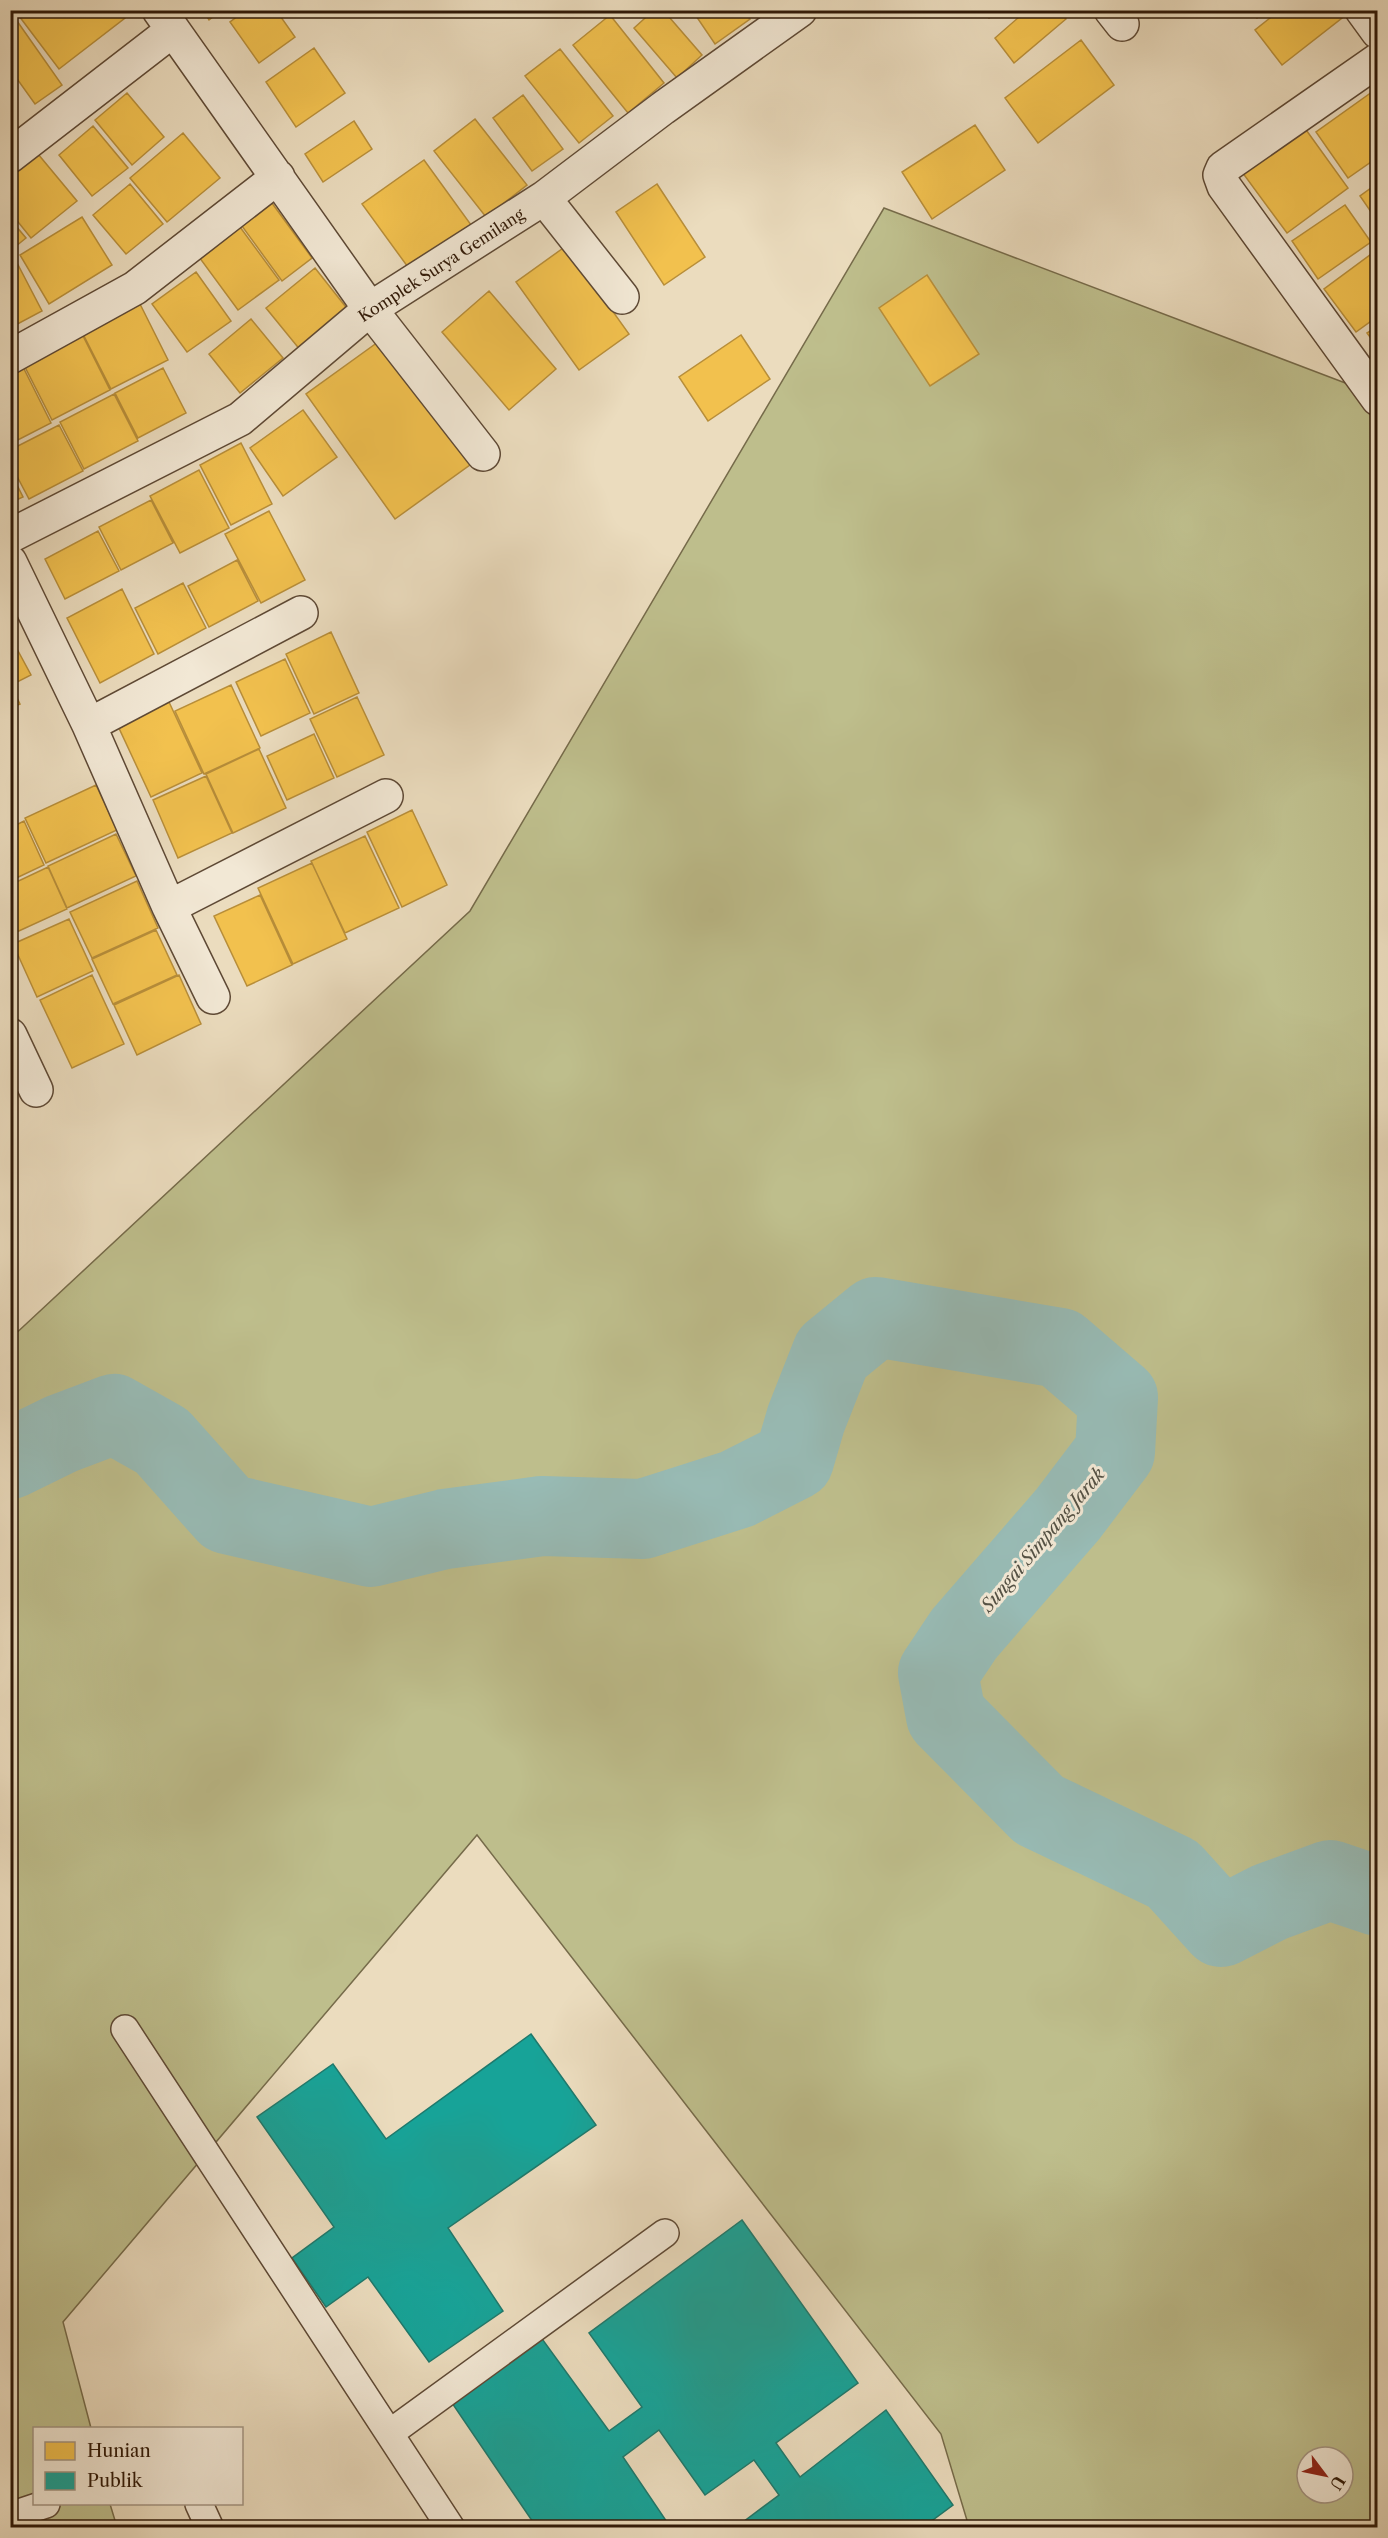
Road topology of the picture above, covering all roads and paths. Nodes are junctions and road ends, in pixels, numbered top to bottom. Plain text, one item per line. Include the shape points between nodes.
1 (800, 10) edge
2 (1362, 10) edge
3 (166, 20) edge
4 (1377, 32) edge
5 (1377, 60) edge
6 (10, 156) edge
7 (278, 177) junction
8 (544, 198) junction
9 (622, 297) dead end
10 (370, 309) junction
11 (10, 357) edge
12 (1377, 399) edge
13 (483, 454) dead end
14 (10, 536) edge
15 (10, 562) edge
16 (301, 614) dead end
17 (89, 725) junction
18 (386, 796) dead end
19 (169, 907) junction
20 (213, 997) dead end
21 (10, 1035) edge
22 (36, 1090) dead end
23 (125, 2029) dead end
24 (665, 2234) dead end
25 (390, 2433) junction
26 (43, 2505) edge
27 (199, 2505) edge
28 (10, 2516) edge
29 (210, 2528) edge
30 (451, 2528) edge

1 - 8 street, Komplek Surya Gemilang
2 - 4 street
3 - 6 street
3 - 7 street
5 - 12 street via 1223,168 1220,175 1224,186
7 - 10 street
7 - 11 street via 135,288
8 - 9 street
8 - 10 street, Komplek Surya Gemilang
10 - 13 street
10 - 14 street, Komplek Surya Gemilang via 240,419
15 - 17 street
16 - 17 street
17 - 19 street
18 - 19 street
19 - 20 street
21 - 22 street
23 - 25 lane
24 - 25 lane
25 - 30 lane
26 - 28 lane
27 - 29 lane

